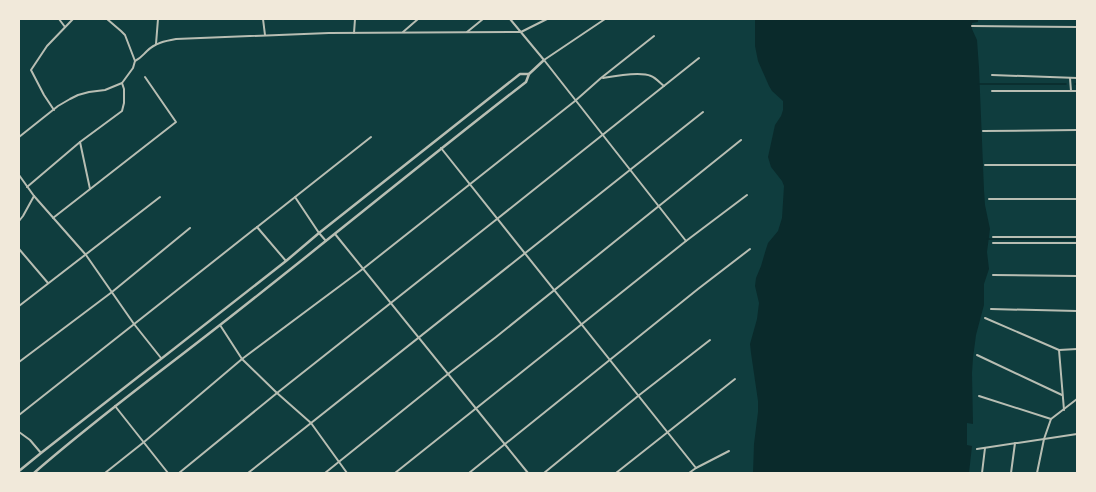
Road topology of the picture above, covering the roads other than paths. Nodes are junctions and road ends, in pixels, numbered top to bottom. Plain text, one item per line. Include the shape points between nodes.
1 (59, 19) edge
2 (73, 19) edge
3 (107, 19) edge
4 (158, 19) edge
5 (263, 19) edge
6 (355, 19) edge
7 (418, 19) edge
8 (483, 19) edge
9 (510, 19) edge
10 (547, 19) edge
11 (605, 19) edge
12 (972, 26) dead end
13 (65, 27) junction
14 (1077, 27) edge
15 (402, 32) junction
16 (466, 32) junction
17 (521, 32) junction
18 (354, 33) junction
19 (265, 35) junction
20 (654, 36) dead end
21 (156, 44) junction
22 (698, 58) dead end
23 (544, 60) junction
24 (134, 61) junction
25 (529, 74) junction
26 (992, 75) dead end
27 (145, 77) dead end
28 (601, 78) junction
29 (1070, 78) junction
30 (1077, 78) edge
31 (122, 83) junction
32 (664, 86) junction
33 (992, 91) dead end
34 (1071, 91) junction
35 (1077, 91) edge
36 (576, 101) junction
37 (54, 110) junction
38 (704, 112) dead end
39 (1077, 130) edge
40 (983, 131) dead end
41 (602, 135) junction
42 (19, 137) edge
43 (371, 137) dead end
44 (741, 140) dead end
45 (80, 142) junction
46 (441, 148) junction
47 (985, 165) dead end
48 (1077, 165) edge
49 (630, 170) junction
50 (19, 175) edge
51 (469, 184) junction
52 (27, 187) junction
53 (90, 189) junction
54 (747, 195) dead end
55 (34, 196) junction
56 (160, 197) dead end
57 (295, 197) junction
58 (989, 199) dead end
59 (1077, 199) edge
60 (658, 206) junction
61 (53, 218) junction
62 (498, 219) junction
63 (19, 221) edge
64 (258, 227) junction
65 (190, 228) dead end
66 (319, 233) junction
67 (335, 234) junction
68 (993, 237) dead end
69 (1042, 237) junction
70 (1077, 237) edge
71 (326, 241) junction
72 (686, 241) junction
73 (993, 243) dead end
74 (1042, 243) junction
75 (1077, 243) edge
76 (19, 249) edge
77 (750, 249) dead end
78 (525, 254) junction
79 (86, 255) junction
80 (286, 261) junction
81 (364, 268) junction
82 (993, 275) dead end
83 (1077, 276) edge
84 (48, 283) junction
85 (554, 290) junction
86 (112, 292) junction
87 (391, 303) junction
88 (19, 306) edge
89 (991, 309) dead end
90 (1077, 311) edge
91 (985, 318) dead end
92 (134, 324) junction
93 (220, 325) junction
94 (582, 325) junction
95 (419, 338) junction
96 (710, 340) dead end
97 (1077, 349) edge
98 (1059, 350) junction
99 (977, 355) dead end
100 (161, 358) junction
101 (242, 359) junction
102 (610, 360) junction
103 (19, 362) edge
104 (448, 374) junction
105 (735, 379) dead end
106 (277, 393) junction
107 (1062, 395) junction
108 (638, 396) junction
109 (979, 396) dead end
110 (1077, 399) edge
111 (115, 406) junction
112 (476, 408) junction
113 (1064, 410) junction
114 (19, 416) edge
115 (1051, 419) junction
116 (311, 423) junction
117 (19, 432) edge
118 (667, 432) junction
119 (1077, 434) edge
120 (1044, 439) junction
121 (144, 442) junction
122 (1015, 443) junction
123 (505, 444) junction
124 (985, 448) junction
125 (977, 449) dead end
126 (729, 450) dead end
127 (41, 453) junction
128 (339, 462) junction
129 (696, 468) junction
130 (19, 471) edge
131 (34, 473) edge
132 (105, 473) edge
133 (168, 473) edge
134 (179, 473) edge
135 (248, 473) edge
136 (325, 473) edge
137 (347, 473) edge
138 (395, 473) edge
139 (469, 473) edge
140 (528, 473) edge
141 (544, 473) edge
142 (616, 473) edge
143 (689, 473) edge
144 (982, 473) edge
145 (1011, 473) edge
146 (1037, 473) edge

1 - 13 street
2 - 13 street
3 - 24 street via 124,35
4 - 21 street
5 - 19 street
6 - 18 street
7 - 15 street
8 - 16 street
9 - 17 street
10 - 17 street
11 - 23 street
12 - 14 street
13 - 37 street via 47,46 31,70
15 - 16 street
15 - 18 street
16 - 17 street
17 - 23 street
18 - 19 street
19 - 21 street via 176,39
20 - 28 street
21 - 24 street
22 - 32 street
23 - 25 street
23 - 36 street
24 - 31 street via 134,68
25 - 46 street via 526,82
25 - 66 street via 520,74
26 - 29 street
27 - 53 street via 176,122
28 - 32 street via 647,75
28 - 36 street
29 - 30 street
29 - 34 street
31 - 37 street via 105,90 78,95
31 - 45 street via 122,112
32 - 41 street
33 - 34 street
34 - 35 street
36 - 41 street
36 - 51 street
37 - 42 street
38 - 49 street
39 - 40 street
41 - 49 street
41 - 62 street
43 - 57 street
44 - 60 street
45 - 52 street
45 - 53 street
46 - 51 street
46 - 67 street
47 - 48 street
49 - 60 street
49 - 78 street
50 - 52 street
51 - 62 street
51 - 81 street
52 - 55 street
53 - 61 street
54 - 72 street
55 - 61 street
55 - 63 street
56 - 79 street
57 - 64 street
57 - 66 street
58 - 59 street
60 - 72 street
60 - 85 street
61 - 79 street
62 - 78 street
62 - 87 street
64 - 80 street
64 - 92 street
65 - 86 street
66 - 71 street
66 - 80 street
67 - 71 street
67 - 81 street
68 - 69 street
69 - 70 street
69 - 74 street
71 - 93 street
72 - 94 street
73 - 74 street
74 - 75 street
76 - 84 street
77 - 102 street
78 - 85 street
78 - 95 street
79 - 84 street
79 - 86 street
80 - 100 street
81 - 87 street
81 - 101 street
82 - 83 street
84 - 88 street
85 - 94 street
85 - 104 street
86 - 92 street
86 - 103 street
87 - 95 street
87 - 106 street
89 - 90 street
91 - 98 street
92 - 100 street
92 - 114 street
93 - 101 street
93 - 111 street
94 - 102 street
94 - 112 street
95 - 104 street
95 - 116 street
96 - 108 street
97 - 98 street
98 - 107 street
99 - 107 street
100 - 127 street
101 - 106 street
101 - 121 street
102 - 108 street
102 - 123 street
104 - 112 street
104 - 128 street
105 - 118 street
106 - 116 street
106 - 134 street
107 - 113 street
108 - 118 street
108 - 141 street
109 - 115 street
110 - 113 street
111 - 121 street
111 - 131 street
112 - 123 street
112 - 138 street
113 - 115 street
115 - 120 street
116 - 128 street
116 - 135 street
117 - 127 street
118 - 129 street
118 - 142 street
119 - 120 street
120 - 122 street
120 - 146 street
121 - 132 street
121 - 133 street
122 - 124 street
122 - 145 street
123 - 139 street
123 - 140 street
124 - 125 street
124 - 144 street
126 - 129 street
127 - 130 street
128 - 136 street
128 - 137 street
129 - 143 street

